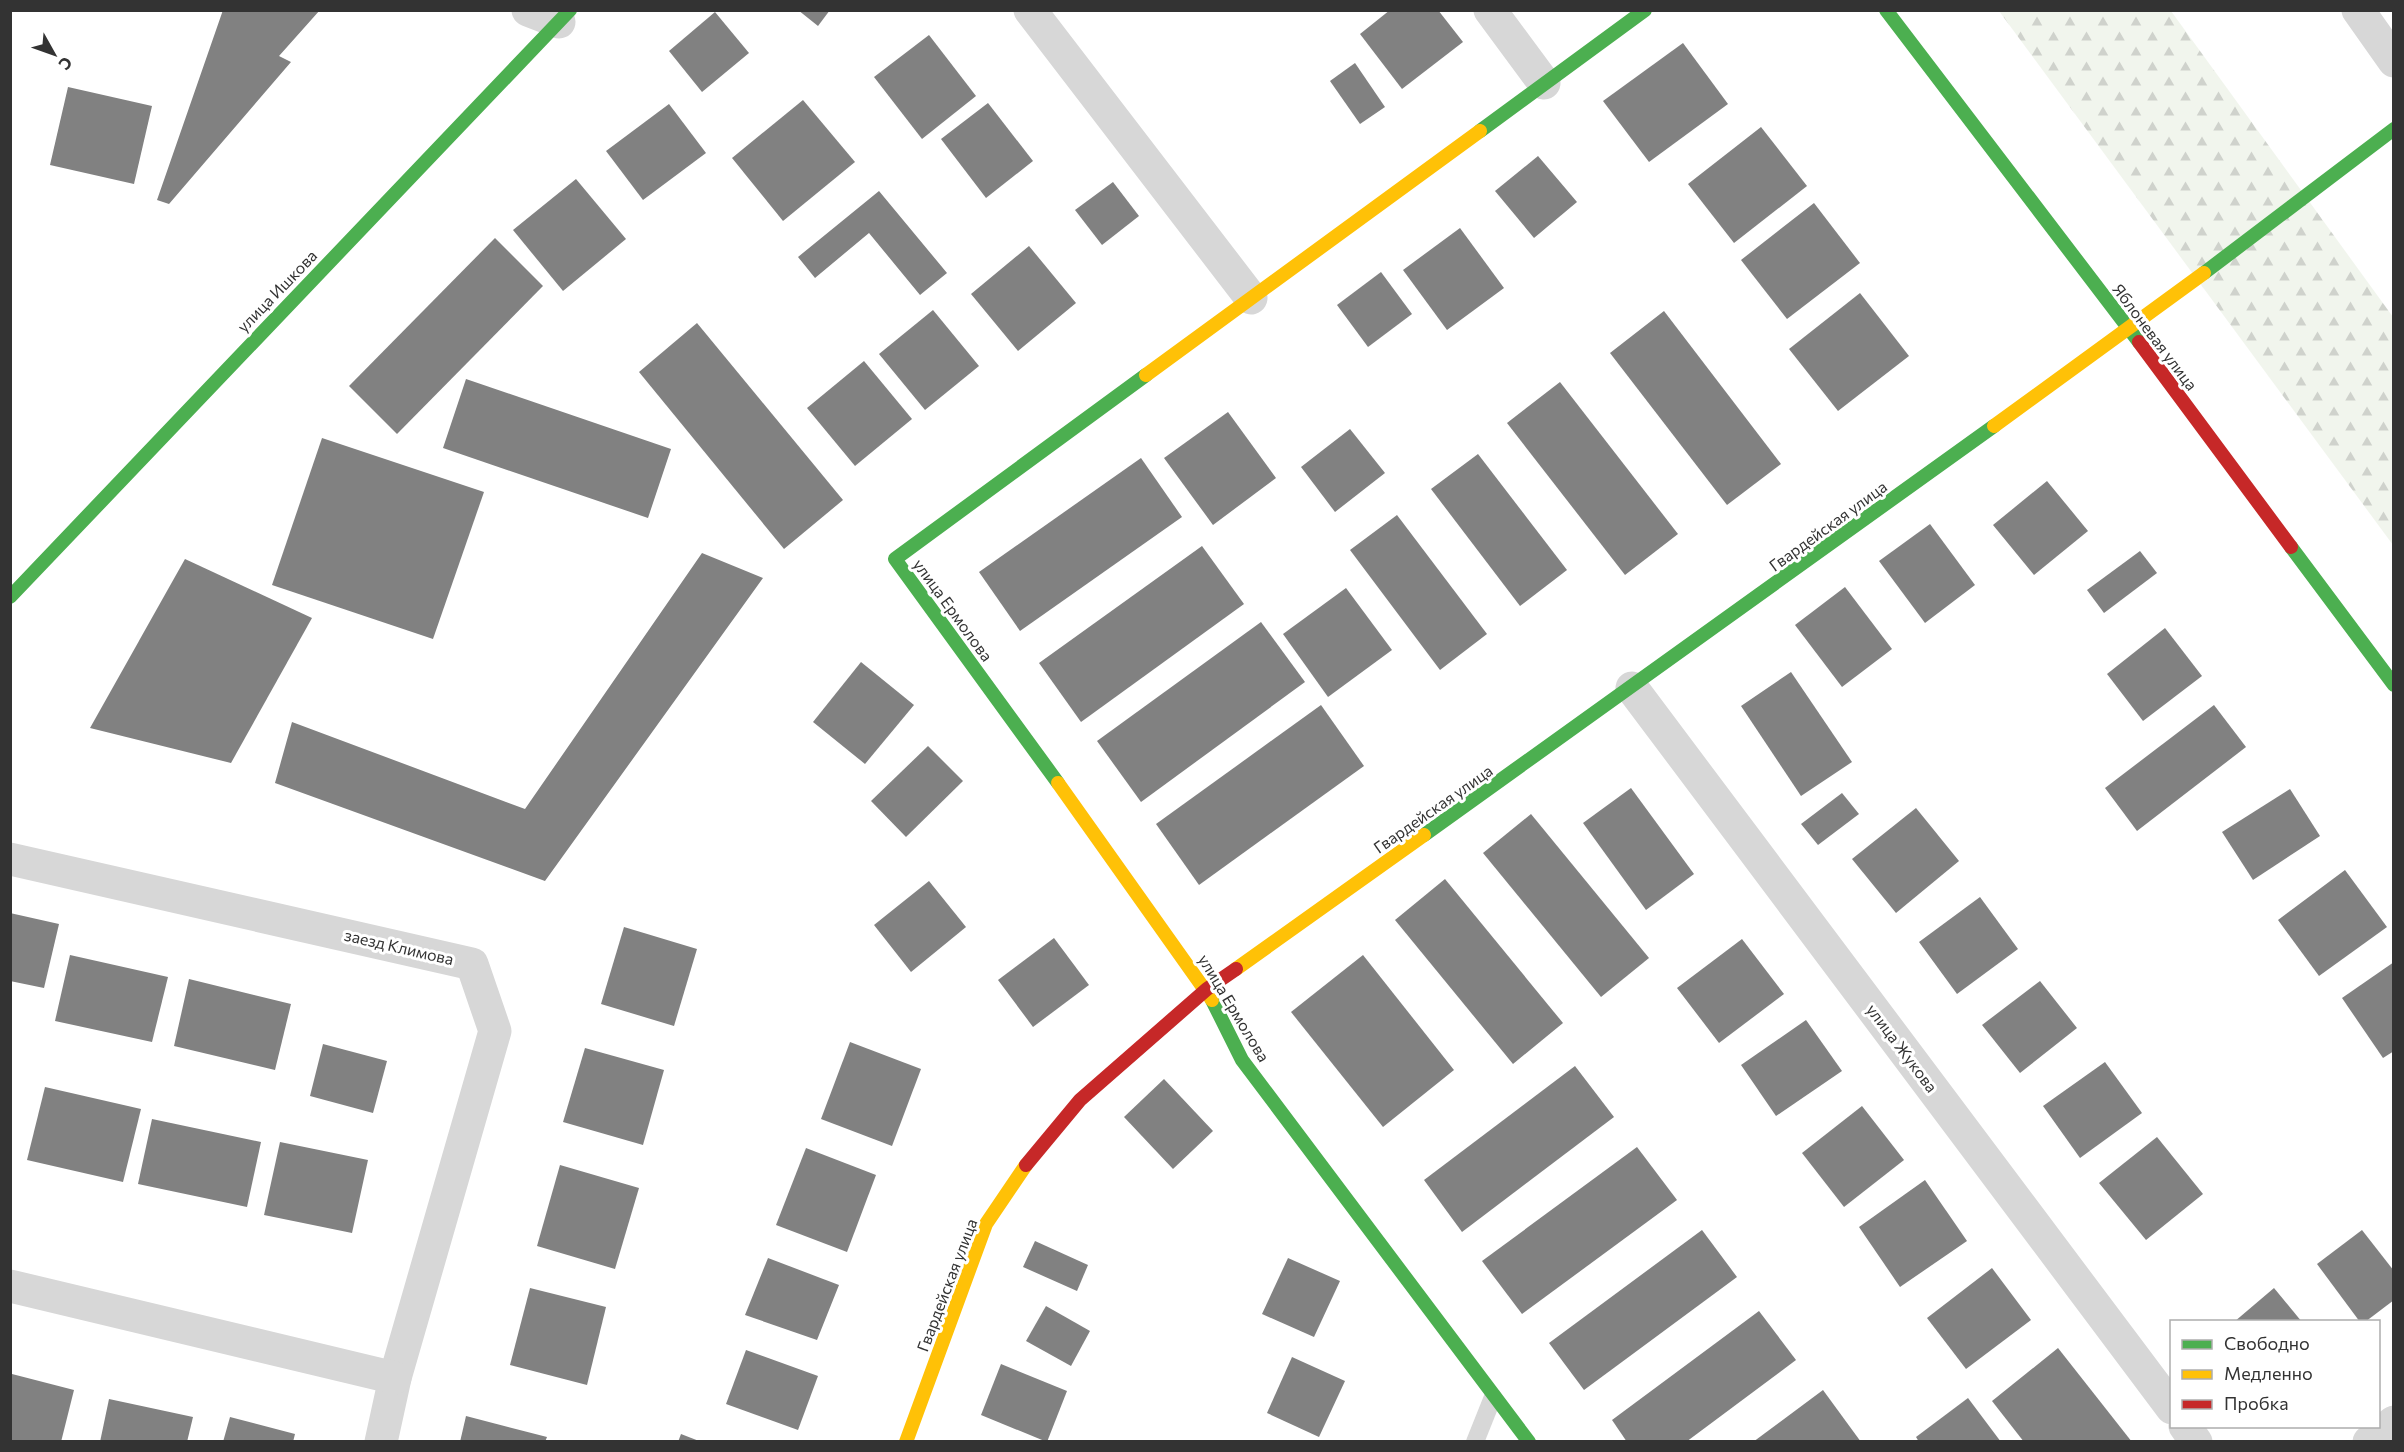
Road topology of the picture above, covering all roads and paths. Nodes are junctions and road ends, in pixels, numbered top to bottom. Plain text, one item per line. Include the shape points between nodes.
1 (528, 10) edge
2 (1030, 10) edge
3 (1490, 10) edge
4 (1645, 10) edge
5 (1886, 10) edge
6 (2358, 10) edge
7 (564, 16) edge
8 (2394, 61) edge
9 (1544, 82) junction
10 (2394, 129) edge
11 (1251, 298) junction
12 (2129, 329) junction
13 (10, 597) edge
14 (2394, 685) edge
15 (1632, 688) junction
16 (10, 859) edge
17 (1207, 989) junction
18 (10, 1286) edge
19 (395, 1378) junction
20 (1493, 1397) junction
21 (2170, 1405) edge
22 (2394, 1422) edge
23 (2186, 1428) edge
24 (381, 1442) edge
25 (906, 1442) edge
26 (1475, 1442) edge
27 (1528, 1442) edge
28 (2196, 1442) edge
29 (2369, 1442) edge

1 - 7 street
2 - 11 street
3 - 9 street
4 - 9 street
5 - 12 street, Яблоневая улица
6 - 8 street
7 - 13 street, улица Ишкова
9 - 11 street
10 - 12 street, Гвардейская улица
11 - 17 street, улица Ермолова via 895,559
12 - 14 street, Яблоневая улица
12 - 15 street, Гвардейская улица
15 - 17 street, Гвардейская улица
15 - 21 street, улица Жукова
16 - 19 street, заезд Климова via 472,964 495,1031
17 - 20 street, улица Ермолова via 1242,1060
17 - 25 street, Гвардейская улица via 1080,1100 1029,1160 986,1224
18 - 19 street
19 - 24 street, заезд Климова
20 - 26 lane
20 - 27 street, улица Ермолова
22 - 29 street
23 - 28 street

